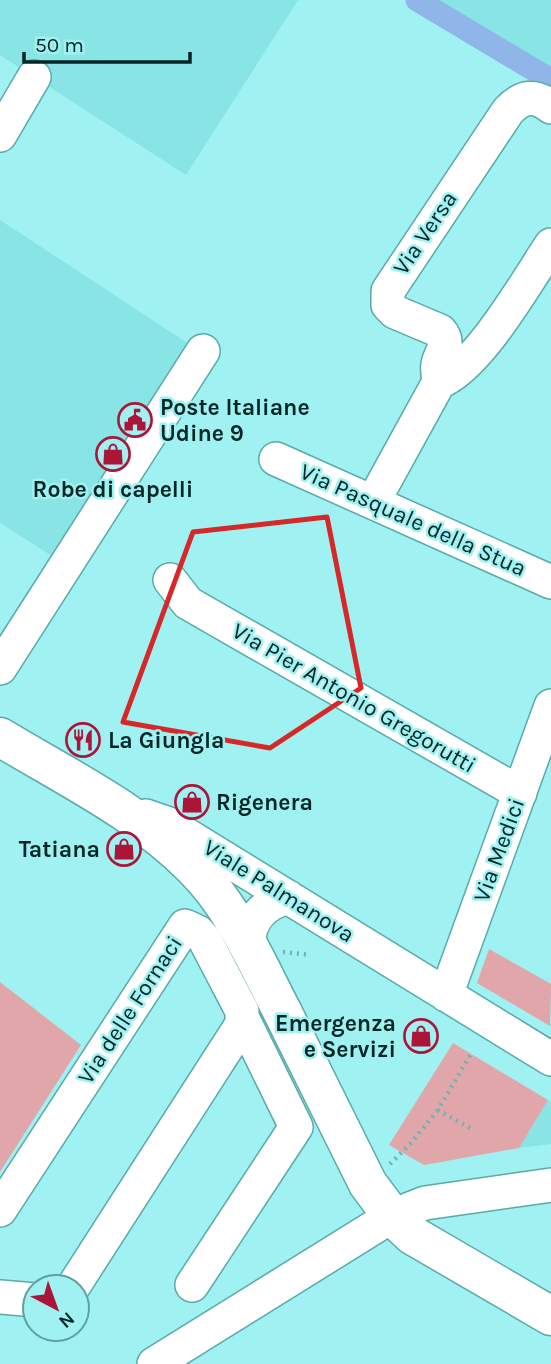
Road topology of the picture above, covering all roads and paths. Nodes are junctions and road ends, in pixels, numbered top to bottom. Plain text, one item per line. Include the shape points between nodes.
1 (34, 77) dead end
2 (551, 107) edge
3 (0, 135) edge
4 (551, 245) edge
5 (203, 351) dead end
6 (439, 382) junction
7 (276, 458) dead end
8 (373, 502) junction
9 (551, 582) edge
10 (179, 591) dead end
11 (0, 667) edge
12 (551, 706) edge
13 (0, 737) edge
14 (520, 793) junction
15 (114, 805) junction
16 (288, 897) junction
17 (249, 947) junction
18 (446, 995) junction
19 (243, 1019) junction
20 (472, 1052) dead end
21 (550, 1057) edge
22 (438, 1110) junction
23 (470, 1128) dead end
24 (410, 1144) dead end
25 (551, 1185) edge
26 (0, 1210) edge
27 (392, 1216) junction
28 (82, 1273) edge
29 (192, 1285) dead end
30 (0, 1297) edge
31 (21, 1299) edge
32 (551, 1316) edge
33 (154, 1364) edge

1 - 3 street
2 - 6 street, Via Versa via 535,97 519,101 508,111 388,291 388,305 395,312 444,336
4 - 6 street, Via Versa via 480,348 461,369
5 - 11 street
6 - 8 street, Via Versa
7 - 8 street, Via Pasquale della Stua
8 - 9 street, Via Pasquale della Stua
10 - 14 street, Via Pier Antonio Gregorutti
12 - 14 street, Via Medici
13 - 15 main road, Viale Palmanova
14 - 18 street, Via Medici
15 - 16 street, Viale Palmanova via 169,824
15 - 17 main road via 196,869
16 - 17 street via 274,901 255,918
16 - 18 street, Viale Palmanova
17 - 27 main road via 369,1184
18 - 21 street, Viale Palmanova
19 - 26 street, Via delle Fornaci via 205,940 185,926
19 - 28 street
19 - 29 street via 296,1127
20 - 22 path
22 - 23 path
22 - 24 path
25 - 27 street via 425,1203
27 - 32 main road via 412,1235
27 - 33 street
30 - 31 street

